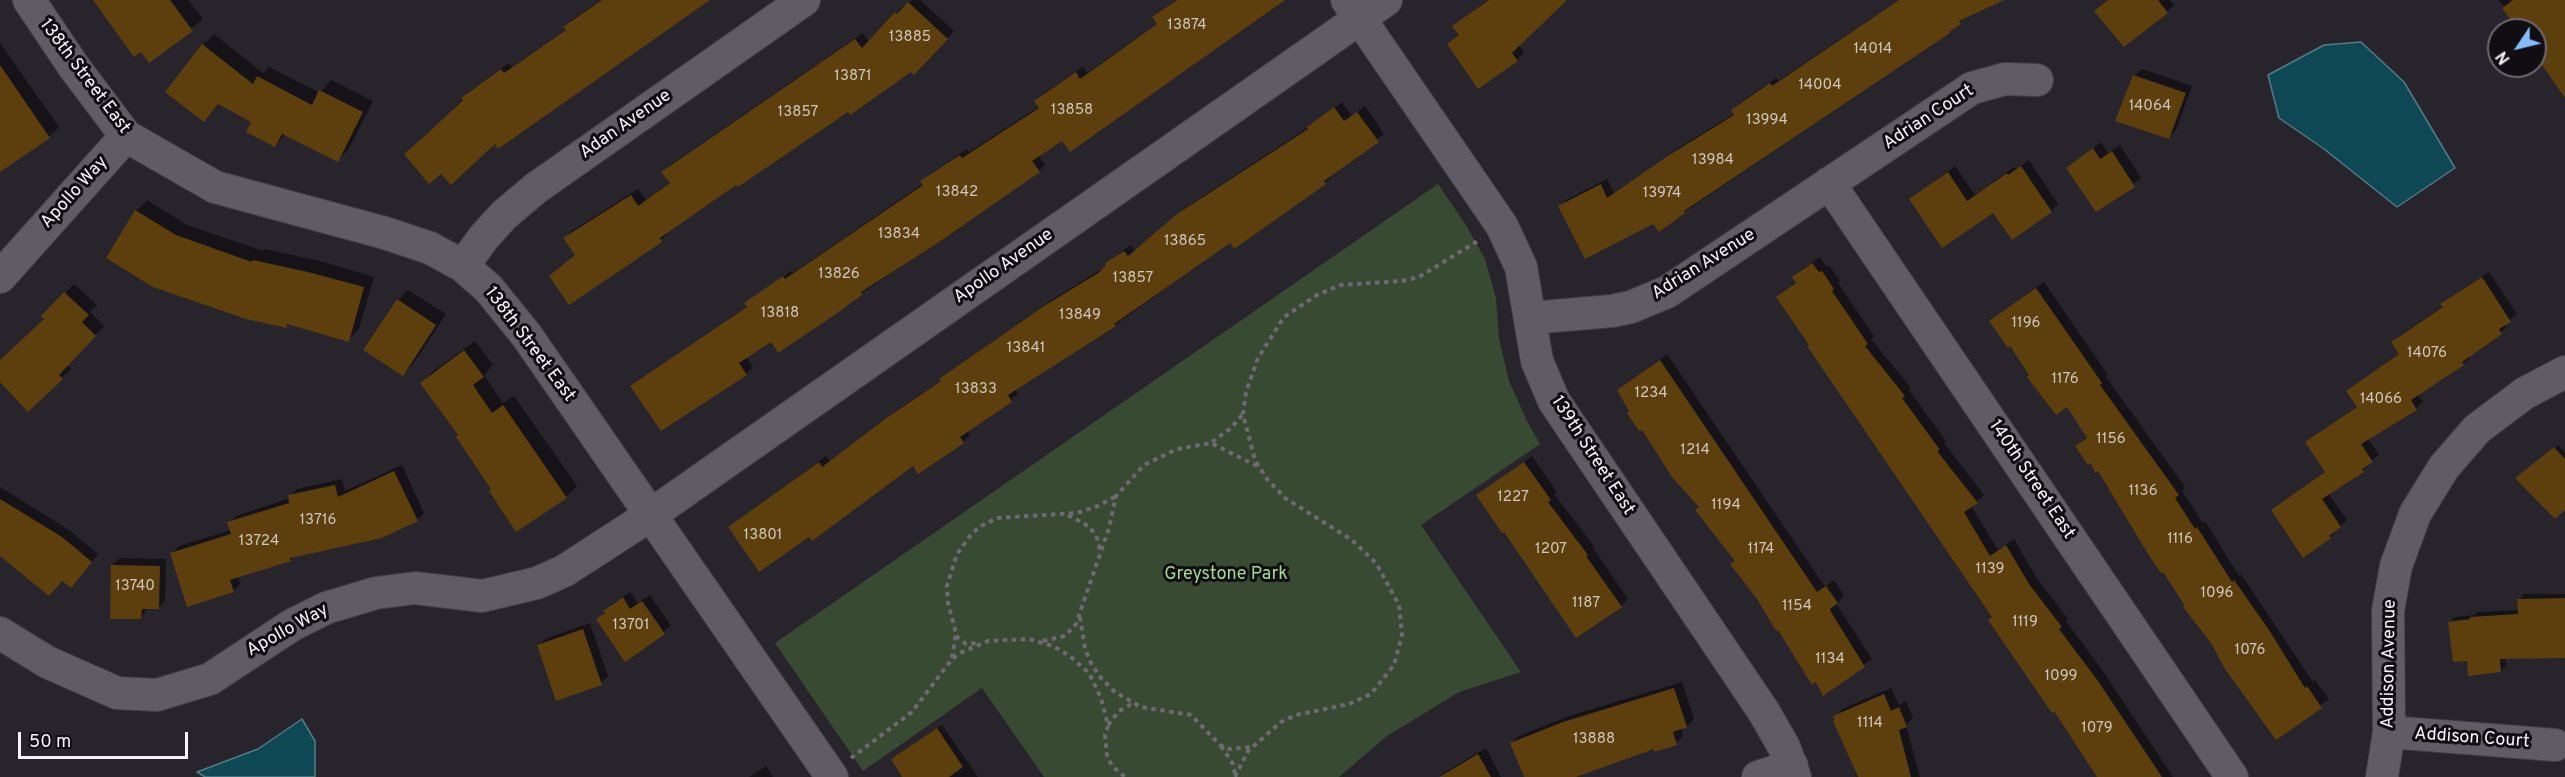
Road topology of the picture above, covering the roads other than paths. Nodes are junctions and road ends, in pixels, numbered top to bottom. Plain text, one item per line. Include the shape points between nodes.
1 (28, 0) edge
2 (804, 0) edge
3 (1386, 0) edge
4 (1354, 9) edge
5 (2037, 80) dead end
6 (126, 136) junction
7 (1829, 183) junction
8 (463, 266) junction
9 (0, 277) edge
10 (1530, 318) junction
11 (2565, 372) edge
12 (649, 516) junction
13 (0, 633) edge
14 (2389, 732) junction
15 (2555, 745) dead end
16 (841, 768) edge
17 (1793, 771) edge
18 (1758, 777) edge
19 (2232, 777) edge
20 (2382, 777) edge

1 - 6 street, 138th Street East
2 - 8 street, Adan Avenue via 536,188 504,215
3 - 4 street, Apollo Avenue
4 - 10 street, 139th Street East via 1502,225 1521,267
4 - 12 street, Apollo Avenue
5 - 7 street, Adrian Court via 2005,79 1972,88
6 - 8 street, 138th Street East via 215,187 385,233 430,248
6 - 9 street, Apollo Way
7 - 10 street, Adrian Avenue via 1684,282 1650,300 1612,311
7 - 19 street, 140th Street East
8 - 12 street, 138th Street East via 489,289 527,336
10 - 17 street, 139th Street East via 1537,361 1554,401 1764,712
11 - 14 street, Addison Avenue via 2525,393 2477,429 2444,467 2415,514 2396,566 2388,611
12 - 13 street, Apollo Way via 564,571 537,583 482,596 415,588 376,593 326,608 292,625 210,679 157,695 117,693 47,662
12 - 16 street, 138th Street East
14 - 15 street, Addison Court
14 - 20 street, Addison Avenue
17 - 18 street

